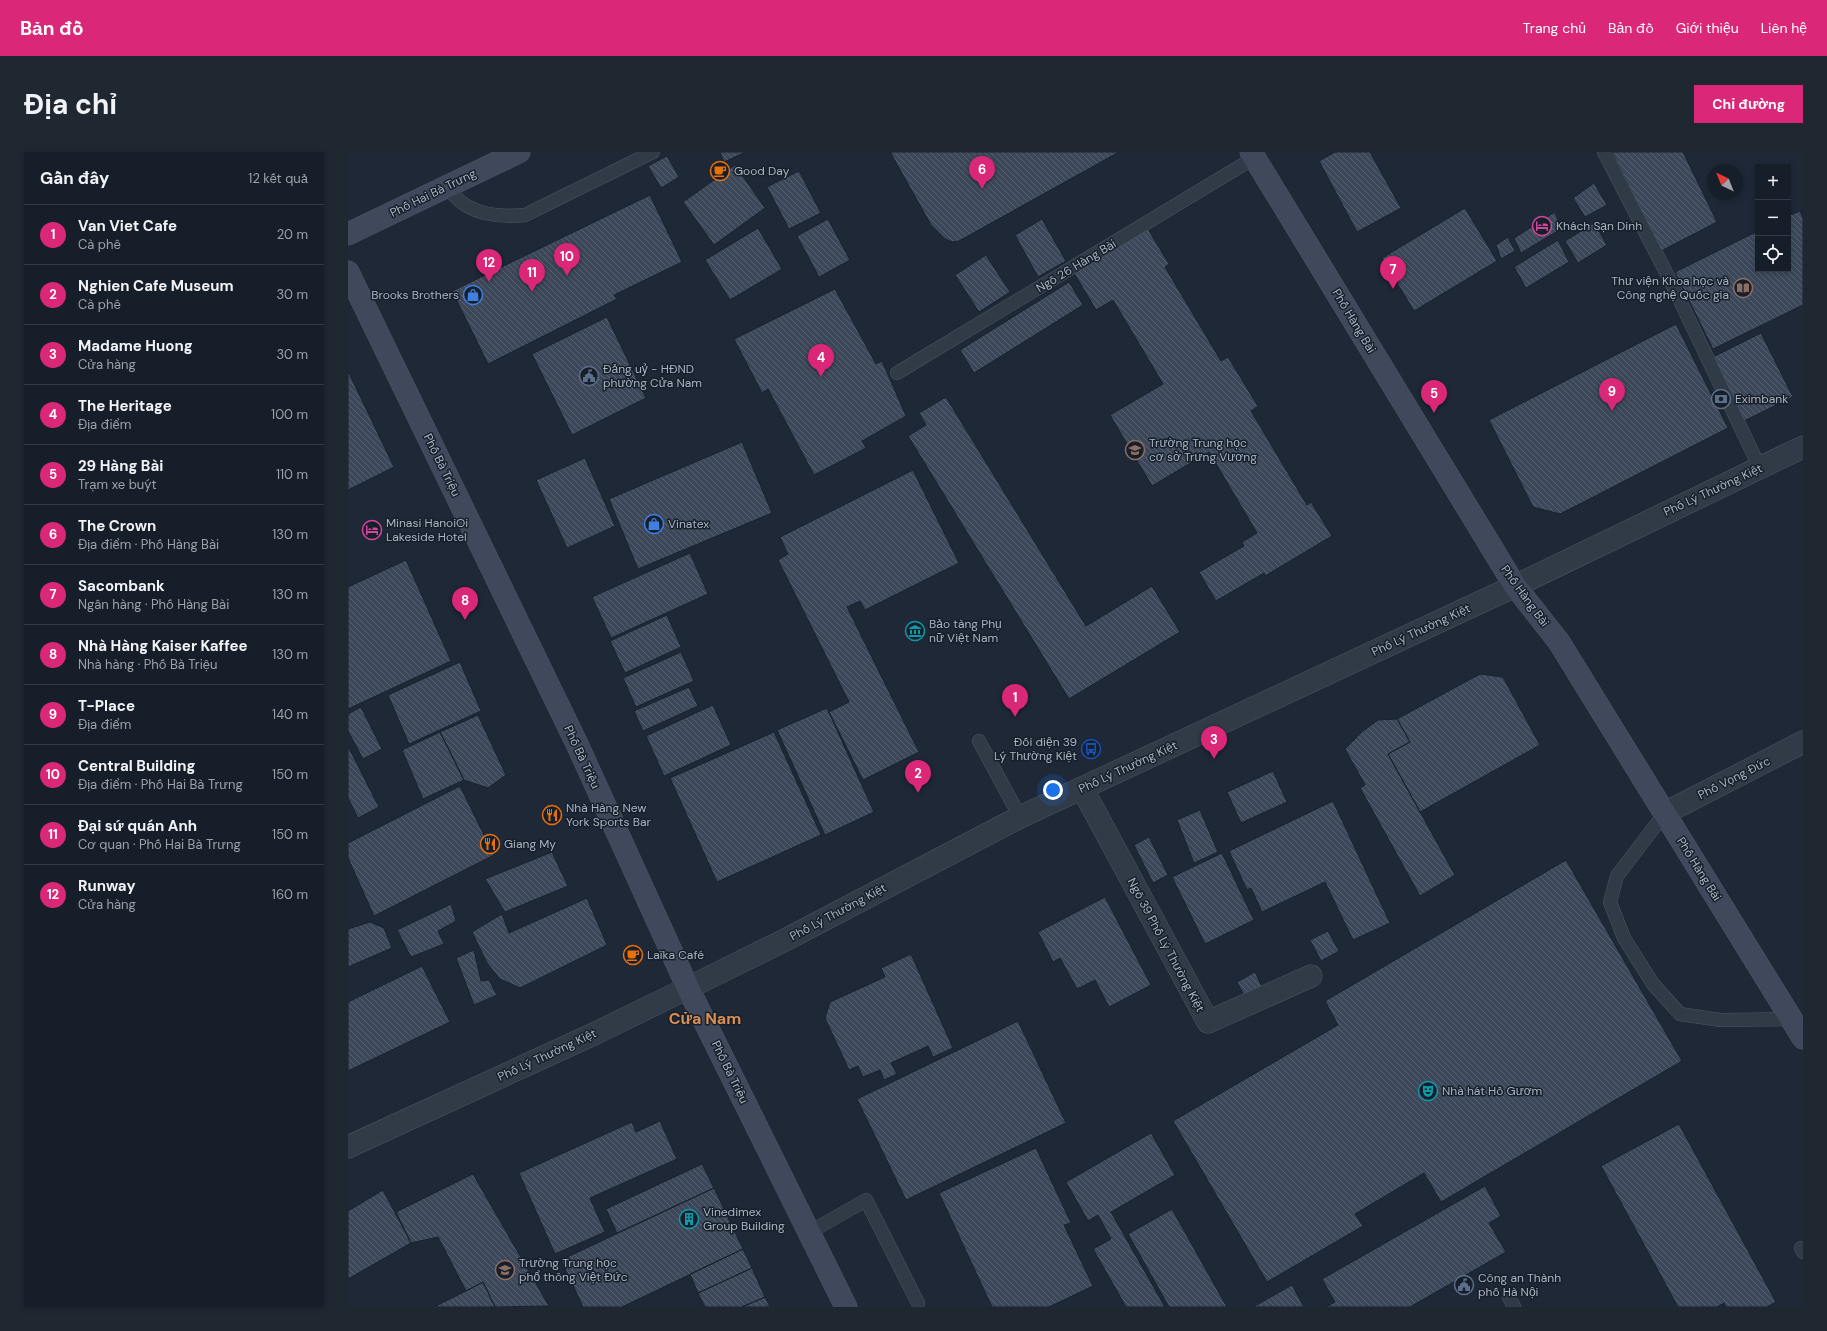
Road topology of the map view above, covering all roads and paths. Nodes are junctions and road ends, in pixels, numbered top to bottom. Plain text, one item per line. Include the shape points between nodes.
1 (519, 152) edge
2 (653, 152) edge
3 (1604, 152) edge
4 (1253, 155) edge
5 (446, 187) junction
6 (348, 234) edge
7 (348, 272) edge
8 (897, 373) dead end
9 (1803, 447) edge
10 (1760, 468) junction
11 (1515, 586) junction
12 (979, 741) dead end
13 (1803, 742) edge
14 (1082, 788) junction
15 (1665, 813) junction
16 (1020, 817) junction
17 (1311, 976) dead end
18 (688, 988) junction
19 (1791, 1019) junction
20 (1803, 1038) edge
21 (348, 1147) edge
22 (810, 1232) junction
23 (918, 1303) dead end
24 (846, 1307) edge

1 - 5 main road, Phố Hai Bà Trưng
2 - 5 lane via 524,215 482,213 466,206
3 - 10 lane via 1673,286
4 - 8 lane, Ngõ 26 Hàng Bài
4 - 11 main road, Phố Hàng Bài
5 - 6 main road, Phố Hai Bà Trưng
7 - 18 main road, Phố Bà Triệu via 577,744
9 - 10 street, Phố Lý Thường Kiệt
10 - 11 street, Phố Lý Thường Kiệt
11 - 14 street, Phố Lý Thường Kiệt
11 - 15 main road, Phố Hàng Bài via 1559,642
12 - 16 lane
13 - 15 street, Phố Vọng Đức
14 - 16 street, Phố Lý Thường Kiệt
14 - 17 street, Ngõ 39 Phố Lý Thường Kiệt via 1208,1022
15 - 19 main road, Phố Hàng Bài
15 - 19 lane via 1617,876 1610,902 1624,938 1653,984 1680,1014 1720,1020
16 - 18 street, Phố Lý Thường Kiệt
18 - 21 street, Phố Lý Thường Kiệt
18 - 22 main road, Phố Bà Triệu
19 - 20 main road, Phố Hàng Bài
22 - 23 lane via 866,1200
22 - 24 main road, Phố Bà Triệu

